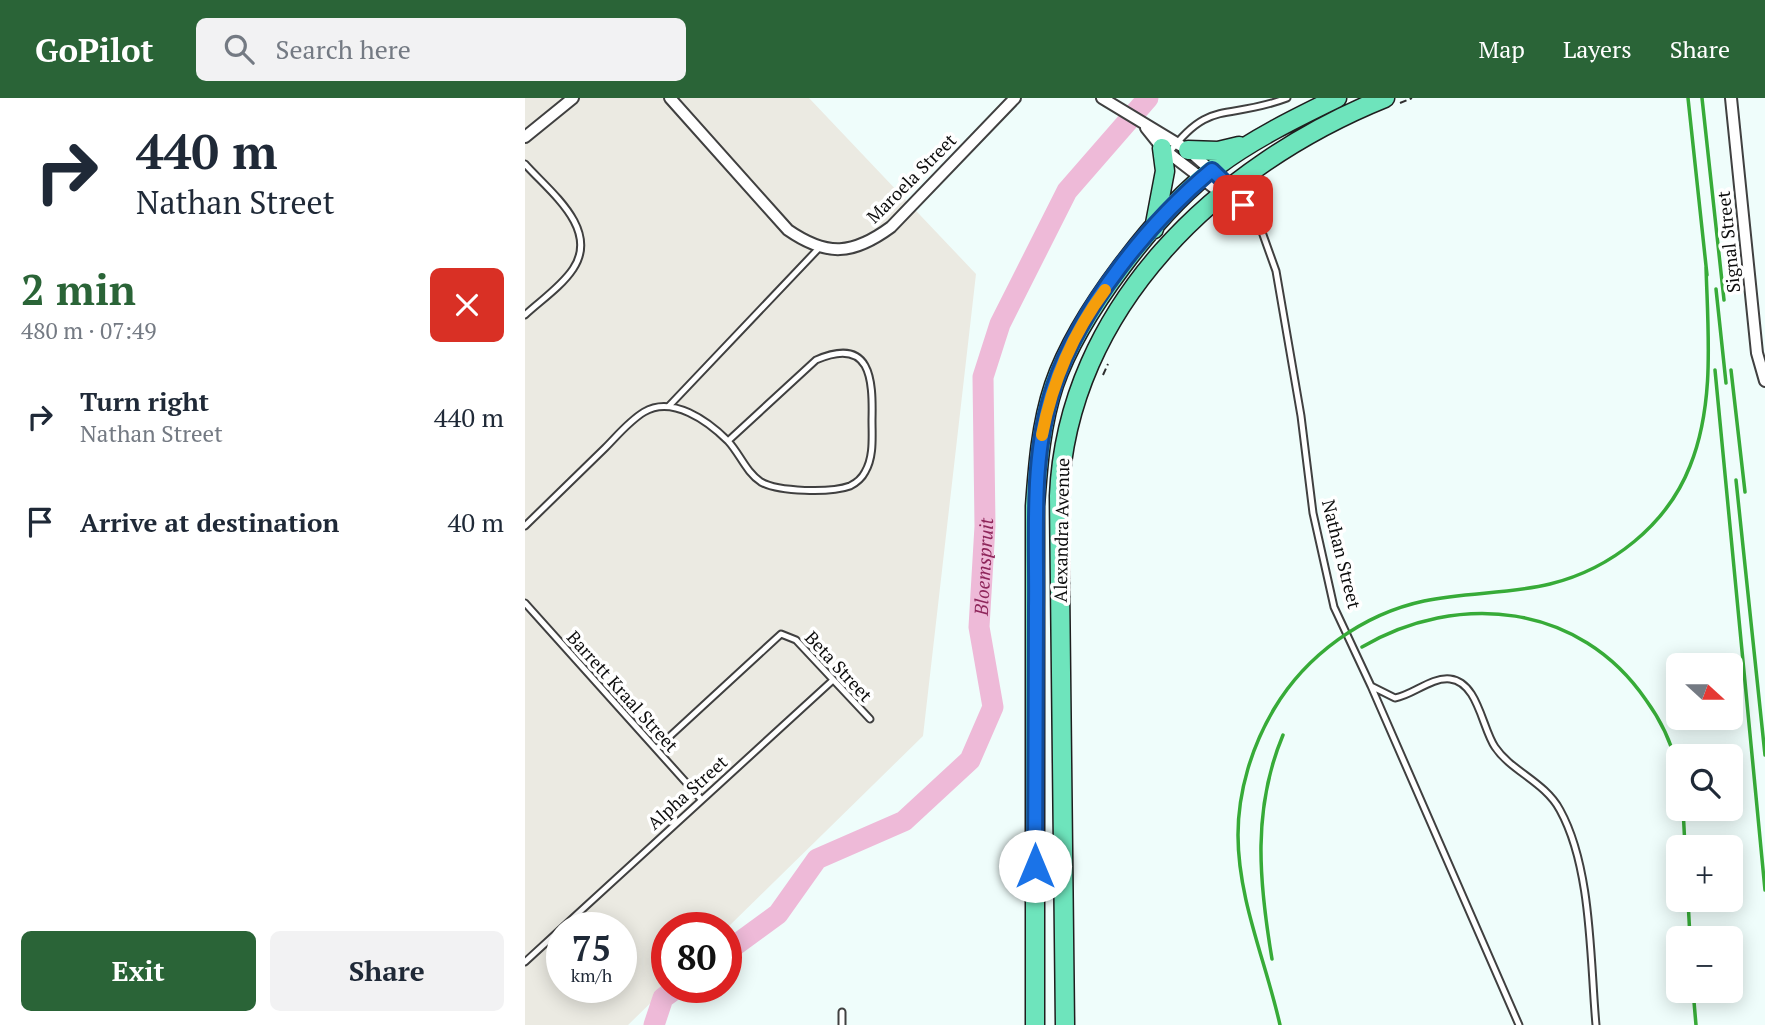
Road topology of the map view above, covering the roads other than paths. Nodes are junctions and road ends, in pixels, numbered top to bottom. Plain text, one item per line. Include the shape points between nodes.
1 (573, 98) edge
2 (670, 98) edge
3 (1015, 98) edge
4 (1102, 98) edge
5 (1287, 98) edge
6 (1336, 98) edge
7 (1731, 98) edge
8 (1387, 102) edge
9 (525, 137) edge
10 (1259, 139) junction
11 (1174, 148) junction
12 (525, 164) edge
13 (1207, 175) junction
14 (1226, 191) junction
15 (1243, 205) junction
16 (1154, 229) junction
17 (820, 247) junction
18 (525, 315) edge
19 (1765, 381) edge
20 (669, 406) junction
21 (727, 441) junction
22 (525, 526) edge
23 (525, 603) edge
24 (833, 680) junction
25 (1370, 686) junction
26 (870, 719) dead end
27 (656, 749) junction
28 (700, 798) junction
29 (579, 912) edge
30 (546, 943) edge
31 (525, 962) edge
32 (842, 1012) dead end
33 (842, 1025) edge
34 (1035, 1025) edge
35 (1065, 1025) edge
36 (1519, 1025) edge
37 (1596, 1025) edge

1 - 9 street
2 - 17 street, Maroela Street via 788,230
3 - 17 street, Maroela Street via 871,242 835,250
4 - 11 street, Nathan Street
5 - 11 lane via 1260,106 1205,111 1191,121
6 - 10 highway, Alexandra Avenue
7 - 19 street, Signal Street via 1757,354
8 - 14 highway, Alexandra Avenue via 1308,134
10 - 11 highway via 1218,152
10 - 13 highway, Alexandra Avenue
11 - 13 street, Nathan Street
11 - 13 street, Nathan Street
11 - 16 highway
12 - 18 lane via 576,221 582,243 574,267
13 - 14 street, Nathan Street
13 - 16 highway, Alexandra Avenue
14 - 15 lane, Nathan Street
14 - 15 lane, Nathan Street
14 - 35 highway, Alexandra Avenue via 1166,248 1119,307 1083,376 1063,444 1059,496
15 - 25 lane, Nathan Street via 1270,250 1301,416 1311,505 1334,607
16 - 34 highway, Alexandra Avenue via 1101,295 1076,338 1054,385 1041,439 1035,506
17 - 20 lane
20 - 21 lane via 691,415
20 - 22 lane via 645,411 632,421
21 - 21 lane via 751,474 769,485 789,490 848,487 866,471 871,454 870,371 852,356 829,355 816,360
23 - 27 lane, Barrett Kraal Street
24 - 26 lane, Beta Street
24 - 27 lane, Beta Street via 796,640 786,634 776,636
24 - 28 lane, Alpha Street
25 - 36 lane, Nathan Street
25 - 37 lane via 1395,698 1444,679 1461,683 1473,697 1496,749 1530,776 1560,810 1584,894
27 - 28 lane, Barrett Kraal Street
28 - 29 lane, Alpha Street
30 - 31 lane, Alpha Street
32 - 33 lane

